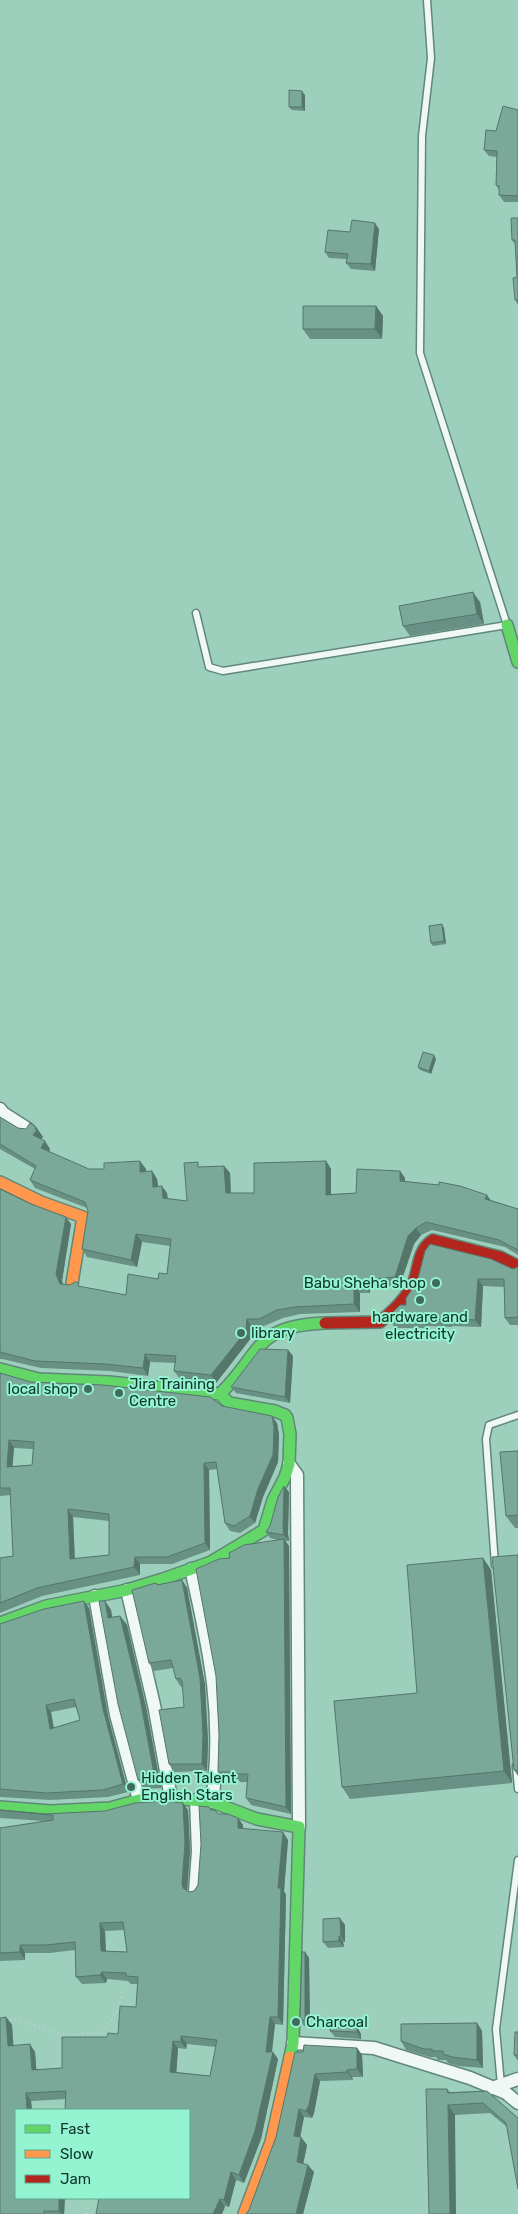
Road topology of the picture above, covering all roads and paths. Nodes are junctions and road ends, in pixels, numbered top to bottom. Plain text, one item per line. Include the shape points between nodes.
1 (427, 0) edge
2 (196, 613) dead end
3 (507, 625) junction
4 (518, 662) edge
5 (0, 1109) edge
6 (28, 1129) edge
7 (0, 1182) edge
8 (518, 1266) edge
9 (72, 1282) edge
10 (0, 1369) edge
11 (220, 1394) junction
12 (518, 1415) edge
13 (289, 1464) junction
14 (496, 1568) edge
15 (191, 1569) junction
16 (127, 1590) junction
17 (95, 1596) junction
18 (0, 1623) edge
19 (515, 1761) edge
20 (518, 1790) edge
21 (171, 1798) junction
22 (139, 1800) junction
23 (196, 1800) junction
24 (212, 1802) junction
25 (0, 1807) edge
26 (299, 1828) junction
27 (518, 1860) edge
28 (195, 1892) edge
29 (97, 1940) edge
30 (108, 1955) edge
31 (114, 1970) edge
32 (0, 2018) edge
33 (294, 2043) junction
34 (518, 2079) edge
35 (496, 2086) junction
36 (518, 2103) edge
37 (90, 2199) edge
38 (86, 2214) edge
39 (244, 2214) edge

1 - 3 lane via 431,58 422,136 420,353
2 - 3 lane via 209,667 223,671
3 - 4 street
5 - 6 street
7 - 9 street via 28,1197 83,1217
8 - 11 street via 500,1257 433,1240 422,1250 413,1284 403,1300 380,1322 289,1326 266,1338
10 - 11 street via 40,1379 109,1382
11 - 13 street via 229,1403 285,1415 290,1434
12 - 14 lane via 489,1425 486,1439
13 - 15 street via 264,1530 211,1562
13 - 26 street via 296,1475 297,1485
15 - 16 street
15 - 24 street via 208,1642 216,1699 217,1770
16 - 17 street
16 - 21 street via 154,1705
17 - 18 street via 46,1606
17 - 22 street via 116,1715
19 - 20 lane
21 - 22 street
21 - 23 street
22 - 25 street via 90,1810
23 - 24 street
23 - 28 street via 198,1851
24 - 26 street via 257,1819
26 - 33 street
27 - 35 lane via 496,2029
29 - 30 path via 106,1940
31 - 32 path via 124,1986 118,2010 103,2032 67,2036
33 - 35 street via 374,2048
33 - 39 street via 271,2142
34 - 35 street
35 - 36 street
37 - 38 path

